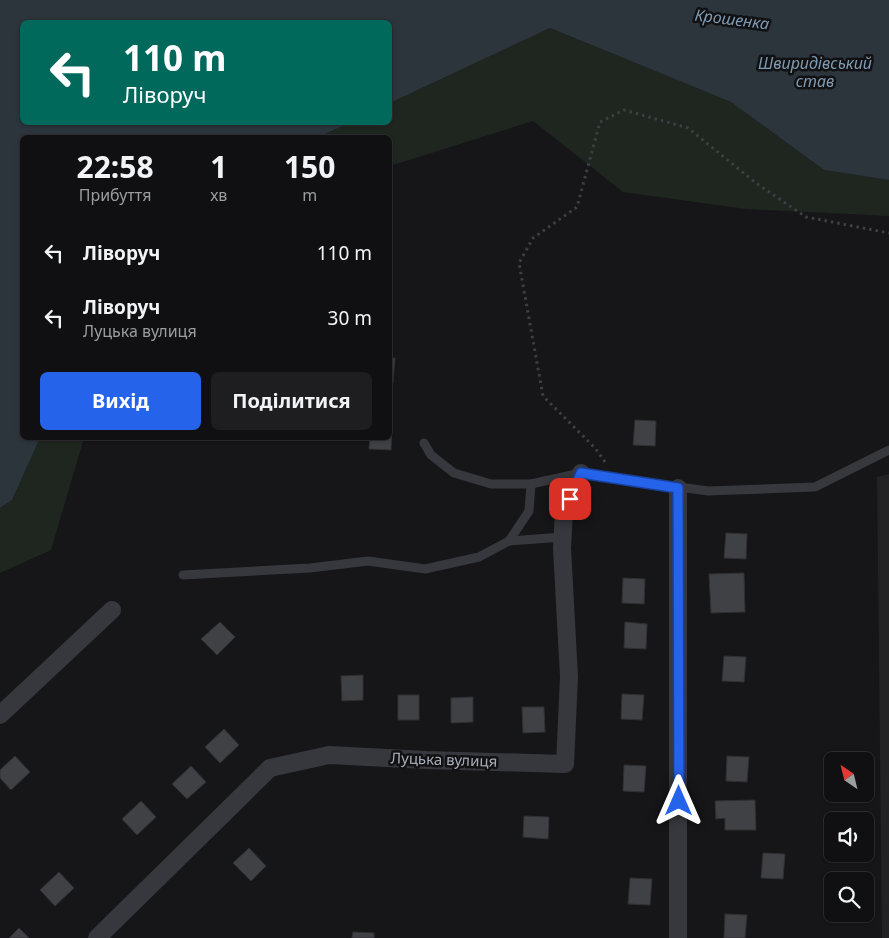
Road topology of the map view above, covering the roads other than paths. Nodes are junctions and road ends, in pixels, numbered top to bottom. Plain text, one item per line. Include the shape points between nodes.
1 (424, 443) dead end
2 (889, 450) edge
3 (581, 473) junction
4 (532, 484) junction
5 (678, 488) junction
6 (563, 537) junction
7 (509, 541) junction
8 (183, 575) dead end
9 (112, 610) dead end
10 (0, 715) edge
11 (97, 938) edge
12 (678, 938) edge

1 - 4 lane via 431,455 454,473 491,484
2 - 5 lane via 815,487 708,491
3 - 4 lane
3 - 5 lane
3 - 6 street, Луцька вулиця via 564,512
4 - 7 lane via 529,511
5 - 12 street
6 - 7 lane
6 - 11 street, Луцька вулиця via 569,677 565,764 329,755 270,768
7 - 8 lane via 479,557 425,569 368,561 310,568
9 - 10 street

